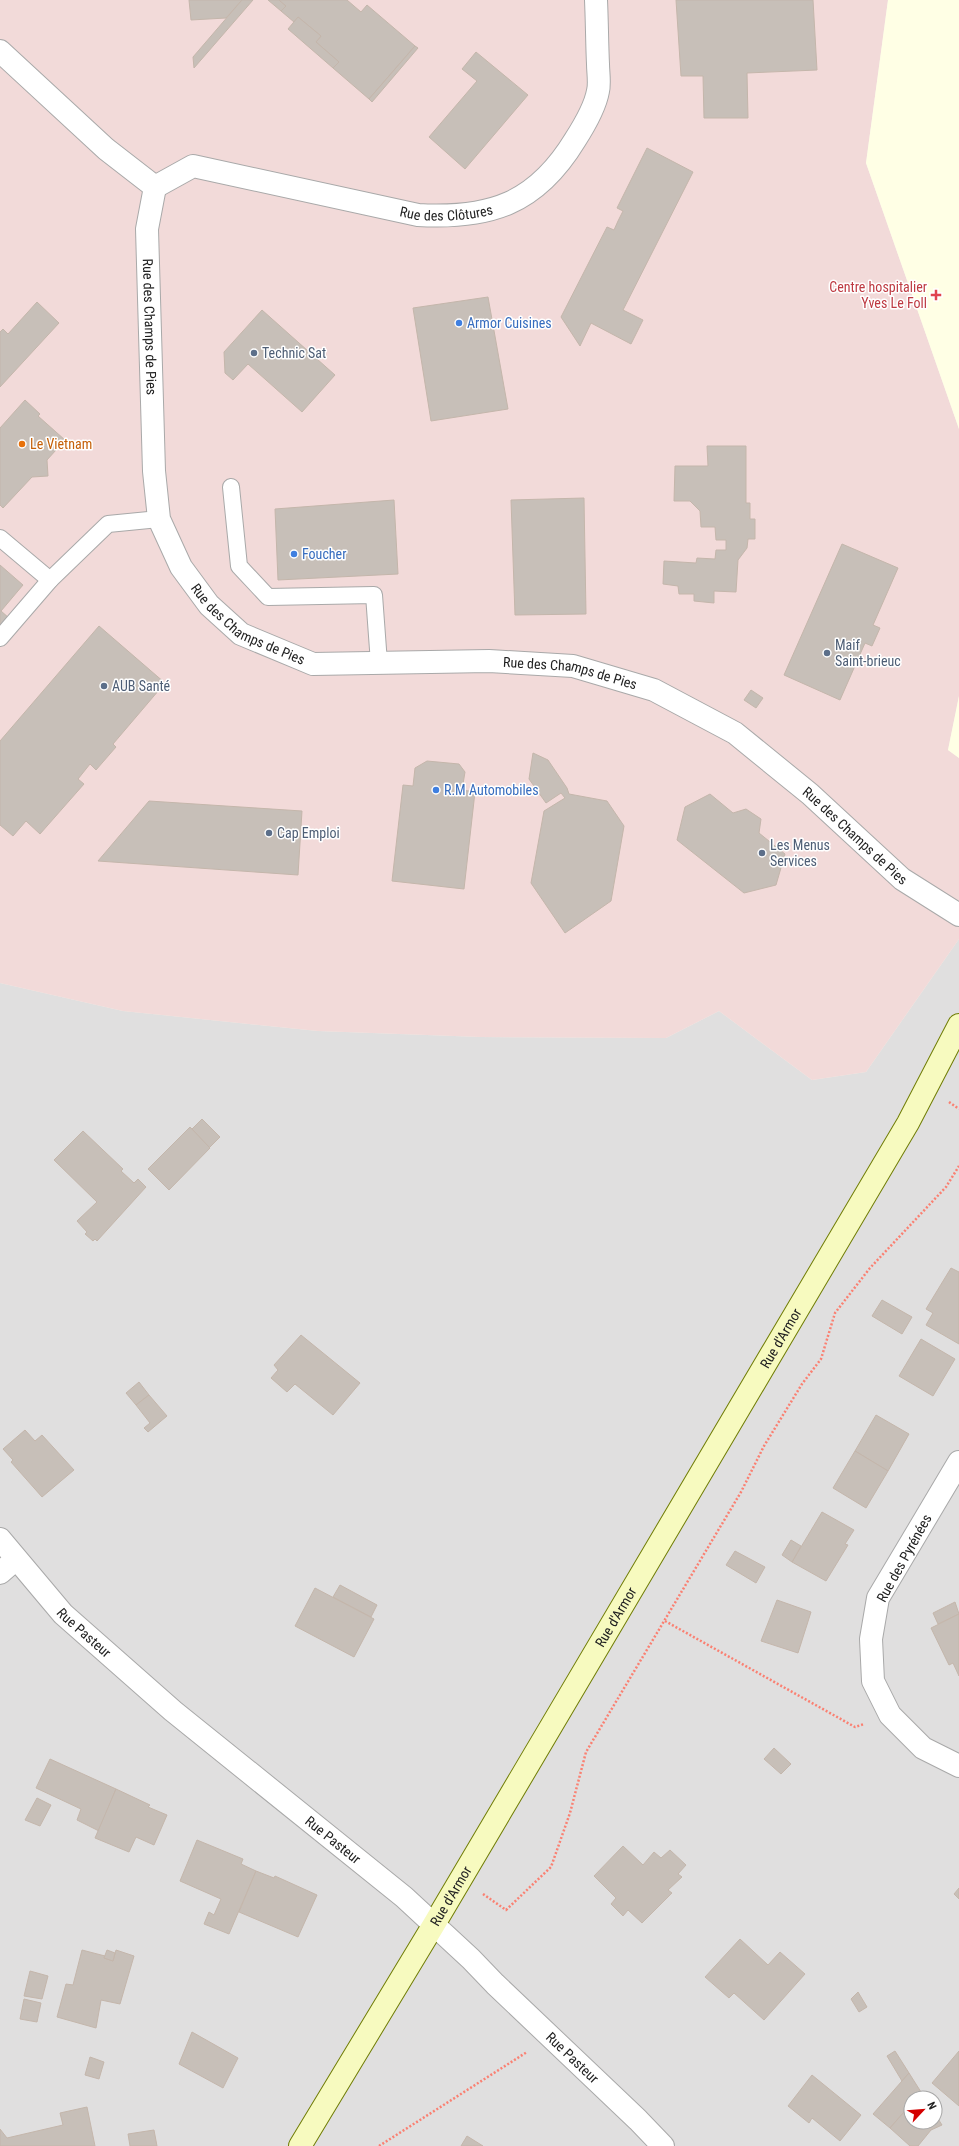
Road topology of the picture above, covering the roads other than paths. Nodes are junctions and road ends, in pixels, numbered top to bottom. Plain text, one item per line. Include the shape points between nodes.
1 (596, 0) edge
2 (0, 51) edge
3 (155, 187) junction
4 (231, 487) dead end
5 (159, 519) junction
6 (0, 538) edge
7 (50, 580) junction
8 (0, 638) edge
9 (379, 663) junction
10 (959, 915) edge
11 (959, 1025) edge
12 (959, 1462) edge
13 (0, 1539) edge
14 (8, 1566) edge
15 (959, 1766) edge
16 (433, 1926) junction
17 (300, 2146) edge
18 (663, 2146) edge

1 - 3 street, Rue des Clôtures via 598,91 585,124 566,155 542,183 510,203 478,213 457,216 418,215 193,166
2 - 3 street via 106,149
3 - 5 street, Rue des Champs de Pies via 147,230 154,471
4 - 9 lane via 239,566 268,597 374,595
5 - 7 lane via 108,524
5 - 9 street, Rue des Champs de Pies via 181,567 209,605 241,634 313,664
6 - 7 lane
7 - 8 lane
9 - 10 street, Rue des Champs de Pies via 489,661 573,666 654,690 736,733 810,794 902,879
11 - 16 main road, Rue d'Armor via 908,1123
12 - 15 street, Rue des Pyrénées via 878,1598 871,1638 874,1681 890,1715 923,1748
13 - 14 street, Rue Pasteur
14 - 16 street, Rue Pasteur via 173,1711 404,1897
16 - 17 main road, Rue d'Armor
16 - 18 street, Rue Pasteur via 471,1959

